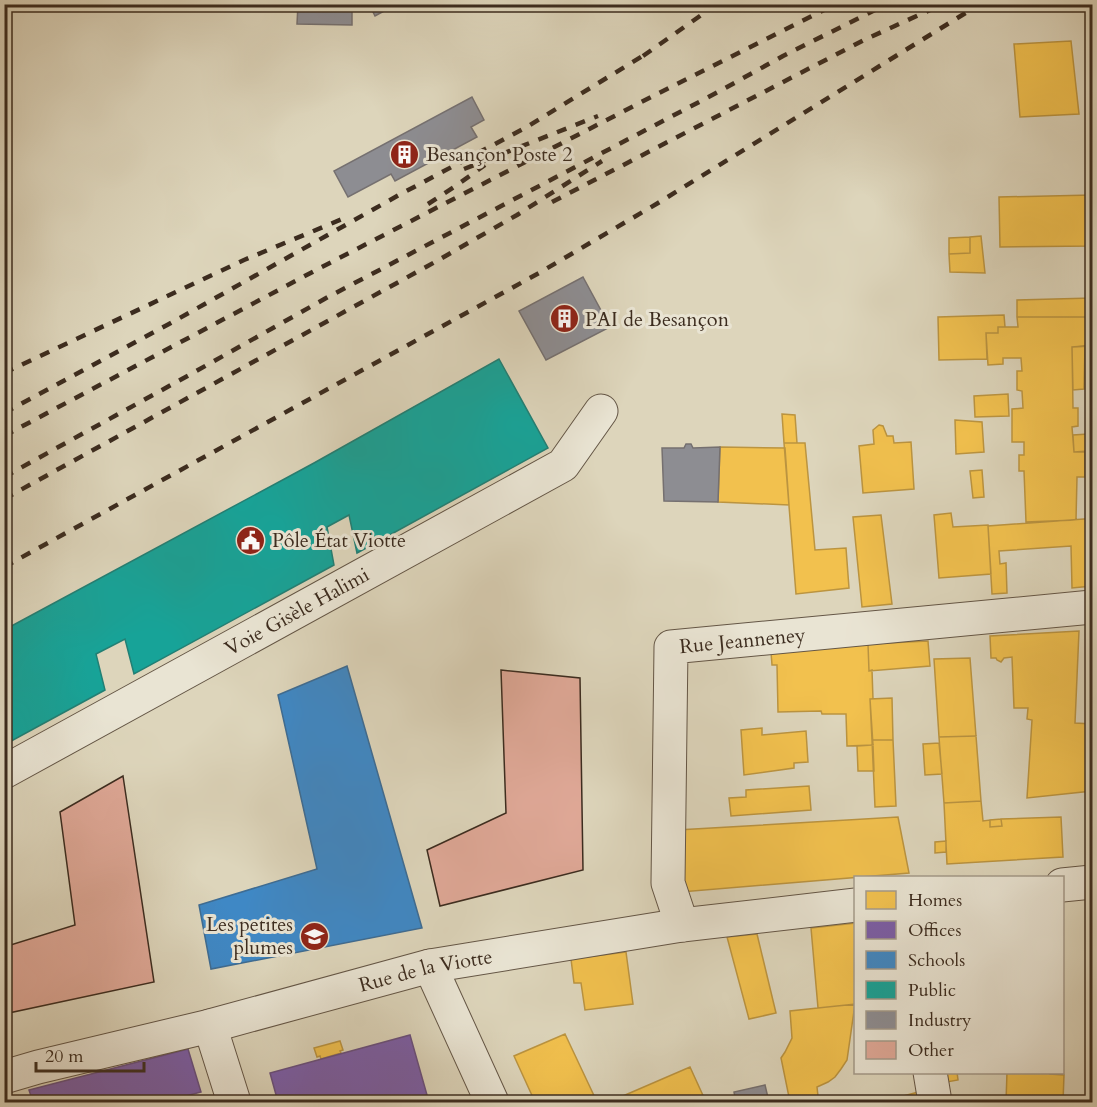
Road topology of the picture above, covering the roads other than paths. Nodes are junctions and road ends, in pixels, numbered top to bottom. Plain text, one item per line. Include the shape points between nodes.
1 (601, 411) dead end
2 (1092, 607) edge
3 (4, 772) edge
4 (1092, 882) edge
5 (1064, 885) edge
6 (854, 905) edge
7 (682, 925) junction
8 (430, 966) junction
9 (210, 1026) junction
10 (930, 1074) edge
11 (4, 1077) edge
12 (234, 1102) edge
13 (492, 1102) edge
14 (935, 1102) edge

1 - 3 street, Voie Gisèle Halimi via 563,465
2 - 7 street, Rue Jeanneney via 671,647 668,883
4 - 5 street
6 - 7 street, Rue de la Viotte
7 - 8 street, Rue de la Viotte
8 - 9 street, Rue de la Viotte
8 - 13 street
9 - 11 street, Rue de la Viotte
9 - 12 street
10 - 14 street

